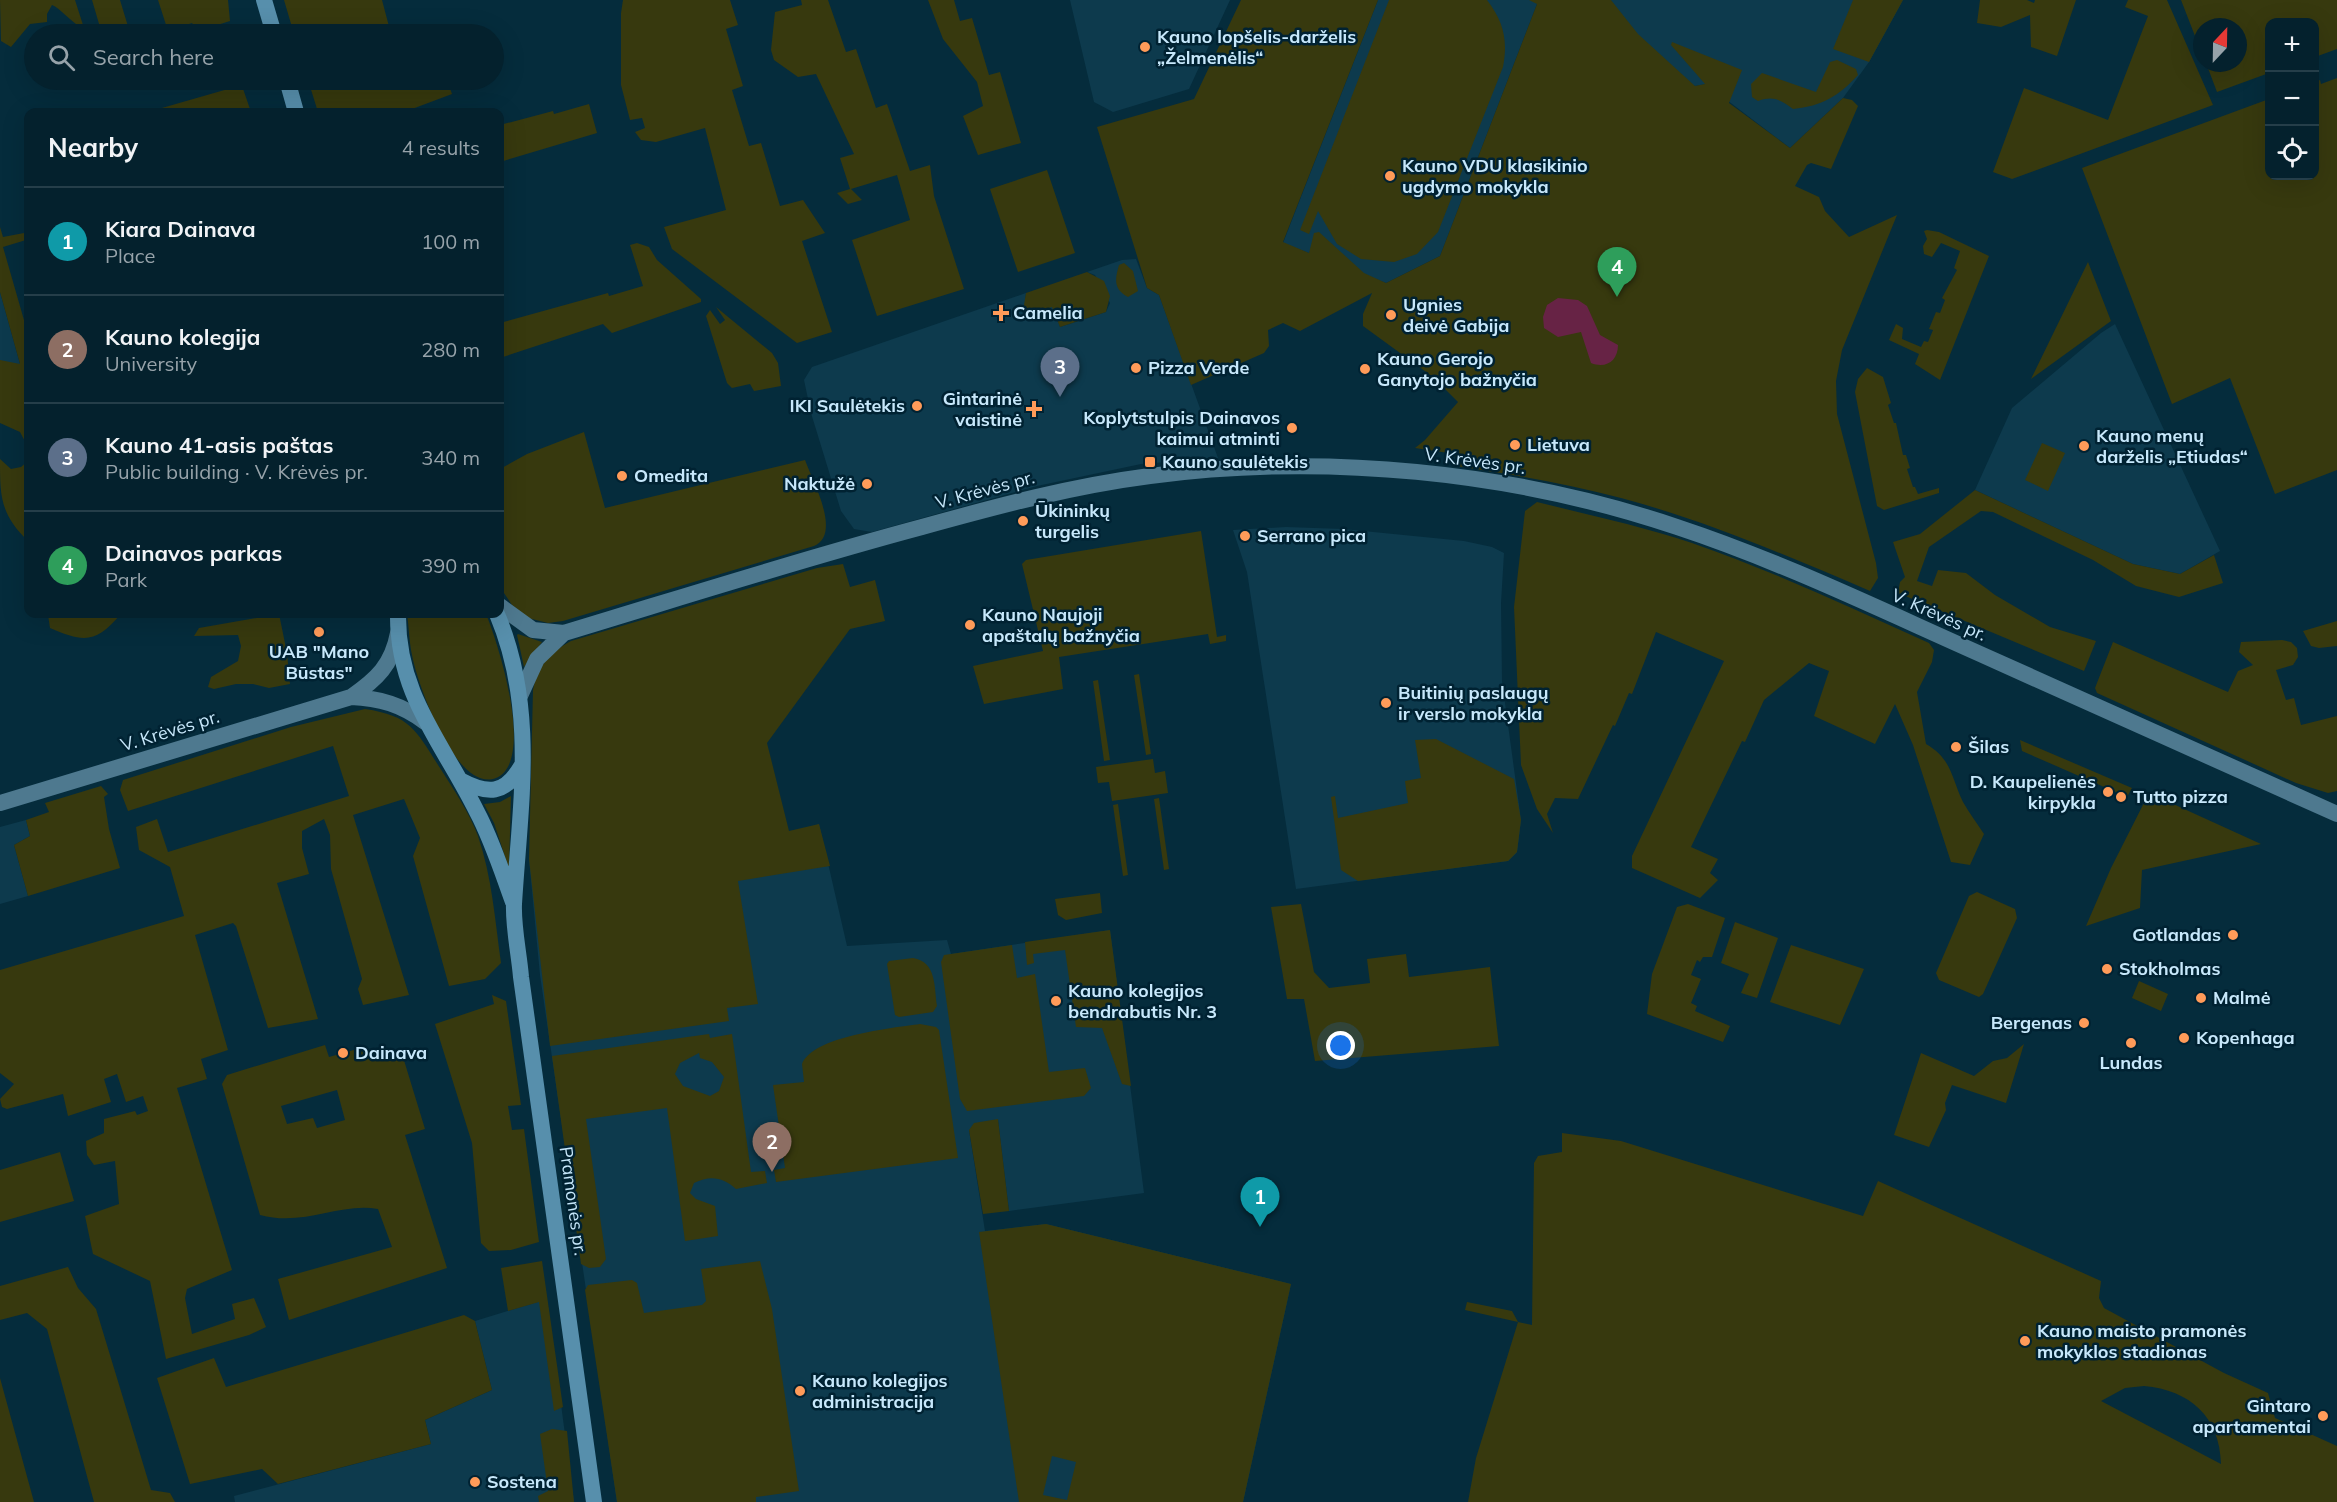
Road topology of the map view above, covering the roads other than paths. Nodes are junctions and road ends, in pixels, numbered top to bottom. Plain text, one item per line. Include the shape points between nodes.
1 (264, 0) edge
2 (271, 24) edge
3 (289, 90) edge
4 (295, 108) edge
5 (504, 609) edge
6 (498, 618) edge
7 (398, 621) edge
8 (564, 633) junction
9 (520, 696) junction
10 (351, 697) junction
11 (425, 722) junction
12 (522, 764) junction
13 (459, 779) junction
14 (0, 803) edge
15 (2337, 814) edge
16 (514, 906) junction
17 (594, 1502) edge

1 - 2 main road
3 - 4 main road
5 - 8 main road, V. Krėvės pr. via 533,630
6 - 9 main road, Pramonės pr.
7 - 10 main road, V. Krėvės pr. via 393,656 385,670
7 - 11 main road, Pramonės pr. via 407,680
8 - 9 main road, V. Krėvės pr. via 537,659
8 - 15 main road, V. Krėvės pr. via 846,548 1082,486 1152,475 1235,469 1306,467 1411,472 1542,491 1679,528 1866,603
9 - 12 main road, Pramonės pr.
10 - 11 main road, V. Krėvės pr. via 393,704
10 - 14 main road, V. Krėvės pr.
11 - 13 main road, Pramonės pr.
12 - 13 main road via 506,786 492,790 478,789
12 - 16 main road, Pramonės pr.
13 - 16 main road, Pramonės pr. via 478,812
16 - 17 main road, Pramonės pr.

